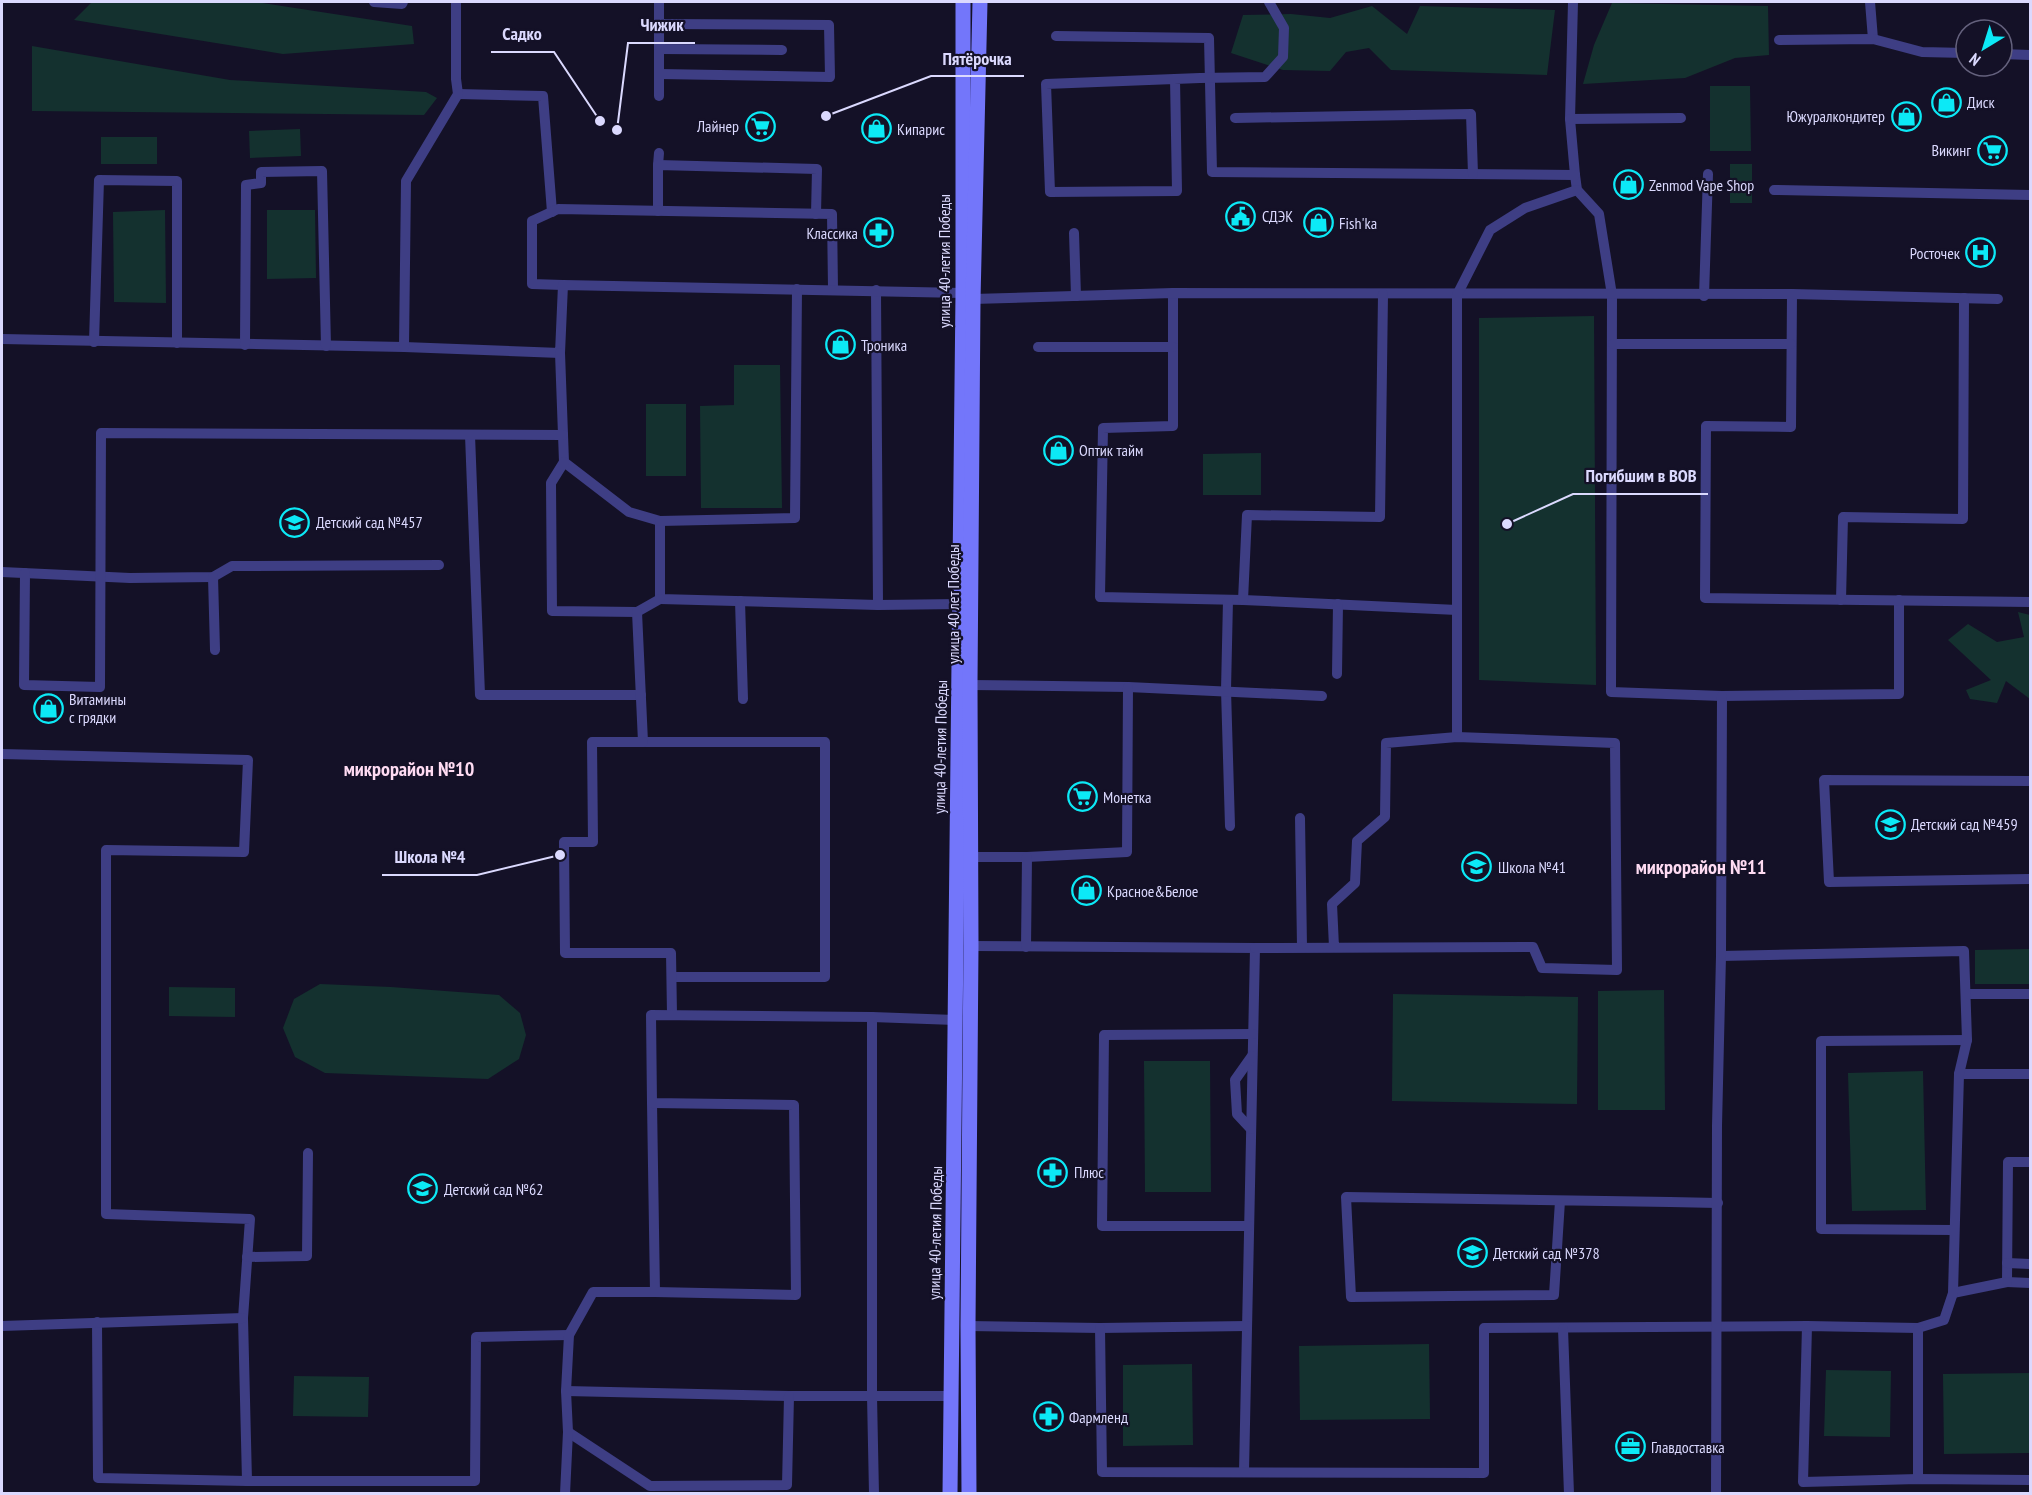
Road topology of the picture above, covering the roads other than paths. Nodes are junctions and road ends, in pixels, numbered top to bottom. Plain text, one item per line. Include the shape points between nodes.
1 (374, 2) edge
2 (404, 2) edge
3 (456, 2) edge
4 (659, 2) edge
5 (963, 2) edge
6 (980, 2) edge
7 (1269, 2) edge
8 (1573, 2) edge
9 (1869, 2) edge
10 (660, 24) junction
11 (1056, 36) dead end
12 (1873, 39) junction
13 (1779, 40) dead end
14 (660, 49) junction
15 (782, 50) dead end
16 (1954, 53) edge
17 (2014, 54) edge
18 (2031, 55) edge
19 (660, 74) junction
20 (1210, 78) junction
21 (1174, 79) junction
22 (458, 94) junction
23 (659, 96) dead end
24 (1234, 118) dead end
25 (1681, 118) dead end
26 (1570, 119) junction
27 (659, 153) dead end
28 (658, 165) junction
29 (1473, 174) junction
30 (1708, 174) dead end
31 (1575, 175) junction
32 (1577, 190) junction
33 (1774, 190) dead end
34 (2031, 195) edge
35 (658, 211) junction
36 (552, 212) junction
37 (816, 214) junction
38 (1074, 233) dead end
39 (563, 285) junction
40 (797, 289) junction
41 (833, 289) junction
42 (876, 290) junction
43 (1173, 293) junction
44 (1383, 294) junction
45 (1792, 294) junction
46 (1457, 295) junction
47 (1612, 295) junction
48 (968, 296) junction
49 (1076, 296) junction
50 (1704, 296) junction
51 (1964, 298) junction
52 (1998, 299) dead end
53 (2, 339) edge
54 (94, 342) junction
55 (177, 343) junction
56 (1612, 344) junction
57 (1791, 344) junction
58 (245, 345) junction
59 (326, 346) junction
60 (404, 347) junction
61 (1038, 347) dead end
62 (1173, 347) junction
63 (560, 353) junction
64 (470, 435) junction
65 (563, 435) junction
66 (564, 462) junction
67 (660, 521) junction
68 (439, 565) dead end
69 (2, 572) edge
70 (25, 573) junction
71 (100, 575) junction
72 (213, 578) junction
73 (660, 599) junction
74 (1228, 600) junction
75 (1243, 600) junction
76 (1841, 600) junction
77 (1899, 600) junction
78 (740, 601) junction
79 (2031, 602) edge
80 (959, 604) junction
81 (1338, 604) junction
82 (878, 605) junction
83 (1457, 610) junction
84 (637, 612) junction
85 (215, 650) dead end
86 (1337, 674) dead end
87 (964, 685) junction
88 (1128, 687) junction
89 (1226, 690) junction
90 (641, 695) junction
91 (1322, 696) dead end
92 (1722, 696) junction
93 (742, 699) dead end
94 (1457, 737) junction
95 (643, 742) junction
96 (2, 754) edge
97 (2031, 781) edge
98 (1300, 818) dead end
99 (1230, 826) dead end
100 (971, 857) junction
101 (1027, 857) junction
102 (2031, 879) edge
103 (972, 946) junction
104 (1026, 946) junction
105 (1302, 947) junction
106 (1334, 947) junction
107 (1255, 948) junction
108 (1721, 956) junction
109 (672, 977) junction
110 (1967, 994) junction
111 (2031, 994) edge
112 (672, 1015) junction
113 (872, 1017) junction
114 (955, 1020) junction
115 (971, 1021) junction
116 (1253, 1034) junction
117 (1966, 1040) junction
118 (1252, 1056) junction
119 (1959, 1074) junction
120 (2031, 1074) edge
121 (652, 1103) junction
122 (1251, 1129) junction
123 (308, 1153) dead end
124 (2031, 1162) edge
125 (1560, 1201) junction
126 (1718, 1203) junction
127 (1249, 1226) junction
128 (1953, 1230) junction
129 (247, 1257) junction
130 (2007, 1263) junction
131 (2031, 1264) edge
132 (2007, 1282) junction
133 (2031, 1283) edge
134 (655, 1292) junction
135 (1953, 1293) junction
136 (243, 1318) junction
137 (97, 1322) junction
138 (952, 1325) junction
139 (2, 1326) edge
140 (968, 1326) junction
141 (1247, 1326) junction
142 (1717, 1326) junction
143 (1807, 1326) junction
144 (1100, 1328) junction
145 (1918, 1328) junction
146 (1563, 1329) junction
147 (569, 1335) junction
148 (566, 1391) junction
149 (789, 1396) junction
150 (872, 1396) junction
151 (951, 1396) junction
152 (568, 1432) junction
153 (1244, 1472) junction
154 (1918, 1479) junction
155 (2031, 1480) edge
156 (248, 1481) junction
157 (565, 1494) edge
158 (874, 1494) edge
159 (950, 1494) edge
160 (969, 1494) edge
161 (1569, 1494) edge
162 (1716, 1494) edge

1 - 2 lane
3 - 22 lane
4 - 10 lane
5 - 48 street, улица 40-летия Победы
6 - 48 street, улица 40-летия Победы
7 - 20 lane via 1284,28 1283,57 1265,77
8 - 26 lane
9 - 12 lane
10 - 14 lane
10 - 19 lane via 829,25 830,77
11 - 20 lane via 1209,38
12 - 13 lane
12 - 16 lane via 1922,52
14 - 15 lane
14 - 19 lane
17 - 18 lane
19 - 23 lane
20 - 21 lane
20 - 29 lane via 1212,172
21 - 21 lane via 1178,191 1050,192 1046,84
22 - 36 lane via 543,96
22 - 60 lane via 406,181
24 - 29 lane via 1471,114
25 - 26 lane
26 - 31 lane
27 - 28 lane
28 - 35 lane
28 - 37 lane via 817,169
29 - 31 lane
30 - 50 lane
31 - 32 lane
32 - 46 lane via 1525,208 1490,230
32 - 47 lane via 1599,214
33 - 34 lane
35 - 36 lane
35 - 37 lane
36 - 39 lane via 532,220 532,284
37 - 41 lane via 832,214
38 - 49 lane
39 - 40 lane
39 - 63 lane
40 - 41 lane
40 - 67 lane via 795,518
41 - 42 lane
42 - 48 lane
42 - 82 lane
43 - 44 lane
43 - 49 lane
43 - 62 lane
44 - 46 lane
44 - 75 lane via 1380,518 1247,515
45 - 50 lane
45 - 51 lane
45 - 57 lane
46 - 47 lane
46 - 83 lane
47 - 50 lane
47 - 56 lane
48 - 49 lane
48 - 80 street, улица 40-летия Победы
48 - 87 street, улица 40 лет Победы
51 - 52 lane
51 - 76 lane via 1963,519 1843,517
53 - 54 lane
54 - 55 lane
54 - 55 lane via 99,180 177,181
55 - 58 lane
56 - 57 lane
56 - 92 lane via 1611,692
57 - 76 lane via 1791,427 1706,426 1705,598
58 - 59 lane
58 - 59 lane via 246,185 261,183 261,172 322,171
59 - 60 lane
60 - 63 lane
61 - 62 lane
62 - 74 lane via 1173,426 1103,428 1100,597
63 - 65 lane
64 - 65 lane
64 - 71 lane via 101,433
64 - 90 lane via 480,695
65 - 66 lane
66 - 67 lane via 629,512
66 - 84 lane via 551,483 552,611
67 - 73 lane
68 - 72 lane via 232,566
69 - 70 lane
70 - 71 lane
70 - 71 lane via 24,685 99,687
71 - 72 lane
72 - 85 lane
73 - 78 lane
73 - 84 lane
74 - 75 lane
74 - 89 lane
75 - 81 lane
76 - 77 lane
77 - 79 lane
77 - 92 lane via 1899,694
78 - 82 lane
78 - 93 lane
80 - 82 lane
80 - 87 street, улица 40-летия Победы
81 - 83 lane
81 - 86 lane
83 - 94 lane
84 - 90 lane
87 - 88 lane
87 - 100 street, улица 40 лет Победы
87 - 114 street, улица 40-летия Победы
88 - 89 lane
88 - 101 lane via 1128,852
89 - 91 lane
89 - 99 lane
90 - 95 lane
92 - 108 lane
94 - 106 lane via 1386,743 1385,817 1357,841 1355,883 1332,904
94 - 106 lane via 1615,743 1617,970 1542,968 1533,947
95 - 109 lane via 592,742 593,842 564,842 565,953 671,953
95 - 109 lane via 825,742 825,977
96 - 129 lane via 248,760 244,852 106,850 106,1214 250,1219
97 - 102 lane via 1824,780 1829,882
98 - 105 lane
100 - 101 lane
100 - 103 street, улица 40 лет Победы
101 - 104 lane
103 - 104 lane
103 - 115 street, улица 40-летия Победы
104 - 107 lane
105 - 106 lane
105 - 107 lane
107 - 116 lane
108 - 110 lane via 1964,951
108 - 126 lane
109 - 112 lane
110 - 111 lane
110 - 117 lane
112 - 113 lane
112 - 121 lane via 651,1015
113 - 114 lane
113 - 150 lane
114 - 115 street
114 - 138 street, улица 40-летия Победы
115 - 140 street, улица 40-летия Победы
116 - 118 lane
116 - 127 lane via 1104,1035 1102,1226
117 - 119 lane
117 - 128 lane via 1821,1041 1821,1229
118 - 122 lane
118 - 122 lane via 1234,1080 1237,1114
119 - 120 lane
119 - 128 lane
121 - 134 lane
121 - 134 lane via 794,1105 796,1295
122 - 127 lane
123 - 129 lane via 307,1256
124 - 130 lane via 2008,1162
125 - 125 lane via 1554,1295 1351,1297 1346,1197
125 - 126 lane
126 - 142 lane
127 - 141 lane
128 - 135 lane
129 - 136 lane
130 - 131 lane
130 - 132 lane
132 - 133 lane
132 - 135 lane
134 - 147 lane via 593,1292
135 - 145 lane via 1944,1320
136 - 137 lane
136 - 156 lane
137 - 139 lane
137 - 156 lane via 98,1478
138 - 140 street
138 - 151 street, улица 40-летия Победы
140 - 144 lane
140 - 160 street, улица 40-летия Победы
141 - 144 lane
141 - 153 lane
142 - 143 lane
142 - 146 lane
142 - 162 lane
143 - 145 lane
143 - 154 lane via 1803,1482
144 - 153 lane via 1102,1472
145 - 154 lane
146 - 153 lane via 1484,1328 1484,1473
146 - 161 lane
147 - 148 lane
147 - 156 lane via 476,1337 475,1481
148 - 149 lane
148 - 152 lane
149 - 150 lane
149 - 152 lane via 787,1485 650,1486
150 - 151 lane
150 - 158 lane
151 - 159 street, улица 40-летия Победы
152 - 157 lane
154 - 155 lane

